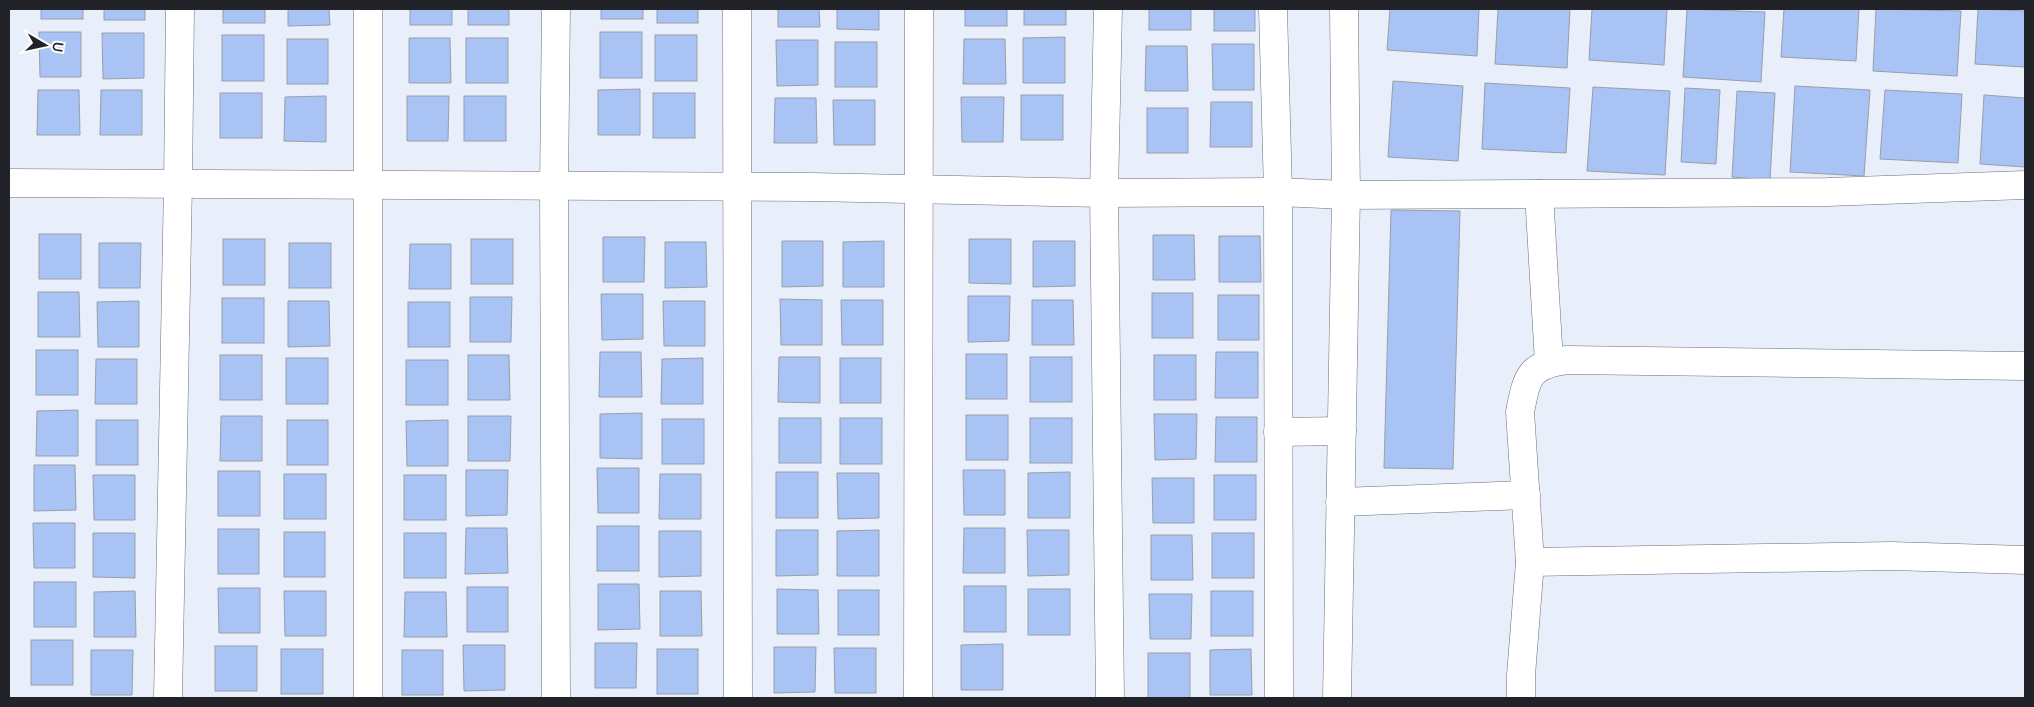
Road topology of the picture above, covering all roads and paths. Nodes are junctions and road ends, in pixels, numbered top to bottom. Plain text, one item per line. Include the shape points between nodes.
1 (180, 9) edge
2 (368, 9) edge
3 (556, 9) edge
4 (737, 9) edge
5 (919, 9) edge
6 (1108, 9) edge
7 (1273, 9) edge
8 (1344, 9) edge
9 (9, 183) edge
10 (178, 184) junction
11 (367, 184) junction
12 (2025, 185) edge
13 (554, 186) junction
14 (737, 186) junction
15 (919, 189) junction
16 (1278, 192) junction
17 (1104, 193) junction
18 (1539, 194) junction
19 (1346, 195) junction
20 (1549, 362) junction
21 (2025, 366) edge
22 (1342, 431) junction
23 (1278, 432) junction
24 (1526, 495) junction
25 (1340, 502) junction
26 (2025, 560) edge
27 (1530, 562) junction
28 (168, 698) edge
29 (368, 698) edge
30 (556, 698) edge
31 (738, 698) edge
32 (918, 698) edge
33 (1110, 698) edge
34 (1279, 698) edge
35 (1337, 698) edge
36 (1521, 698) edge

1 - 10 street
2 - 11 street
3 - 13 street
4 - 14 street
5 - 15 street
6 - 17 street
7 - 16 street
8 - 19 street
9 - 10 street
10 - 11 street
10 - 28 street
11 - 13 street
11 - 29 street
12 - 18 street via 1827,192
13 - 14 street
13 - 30 street
14 - 15 street
14 - 31 street
15 - 17 street
15 - 32 street
16 - 17 street
16 - 19 street
16 - 23 street
17 - 33 street
18 - 19 street
18 - 20 street
19 - 22 street
20 - 21 street
20 - 24 street via 1534,370 1525,388 1520,412
22 - 23 street
22 - 25 street
23 - 34 street
24 - 25 street
24 - 27 street
25 - 35 street
26 - 27 street via 1891,556
27 - 36 street

